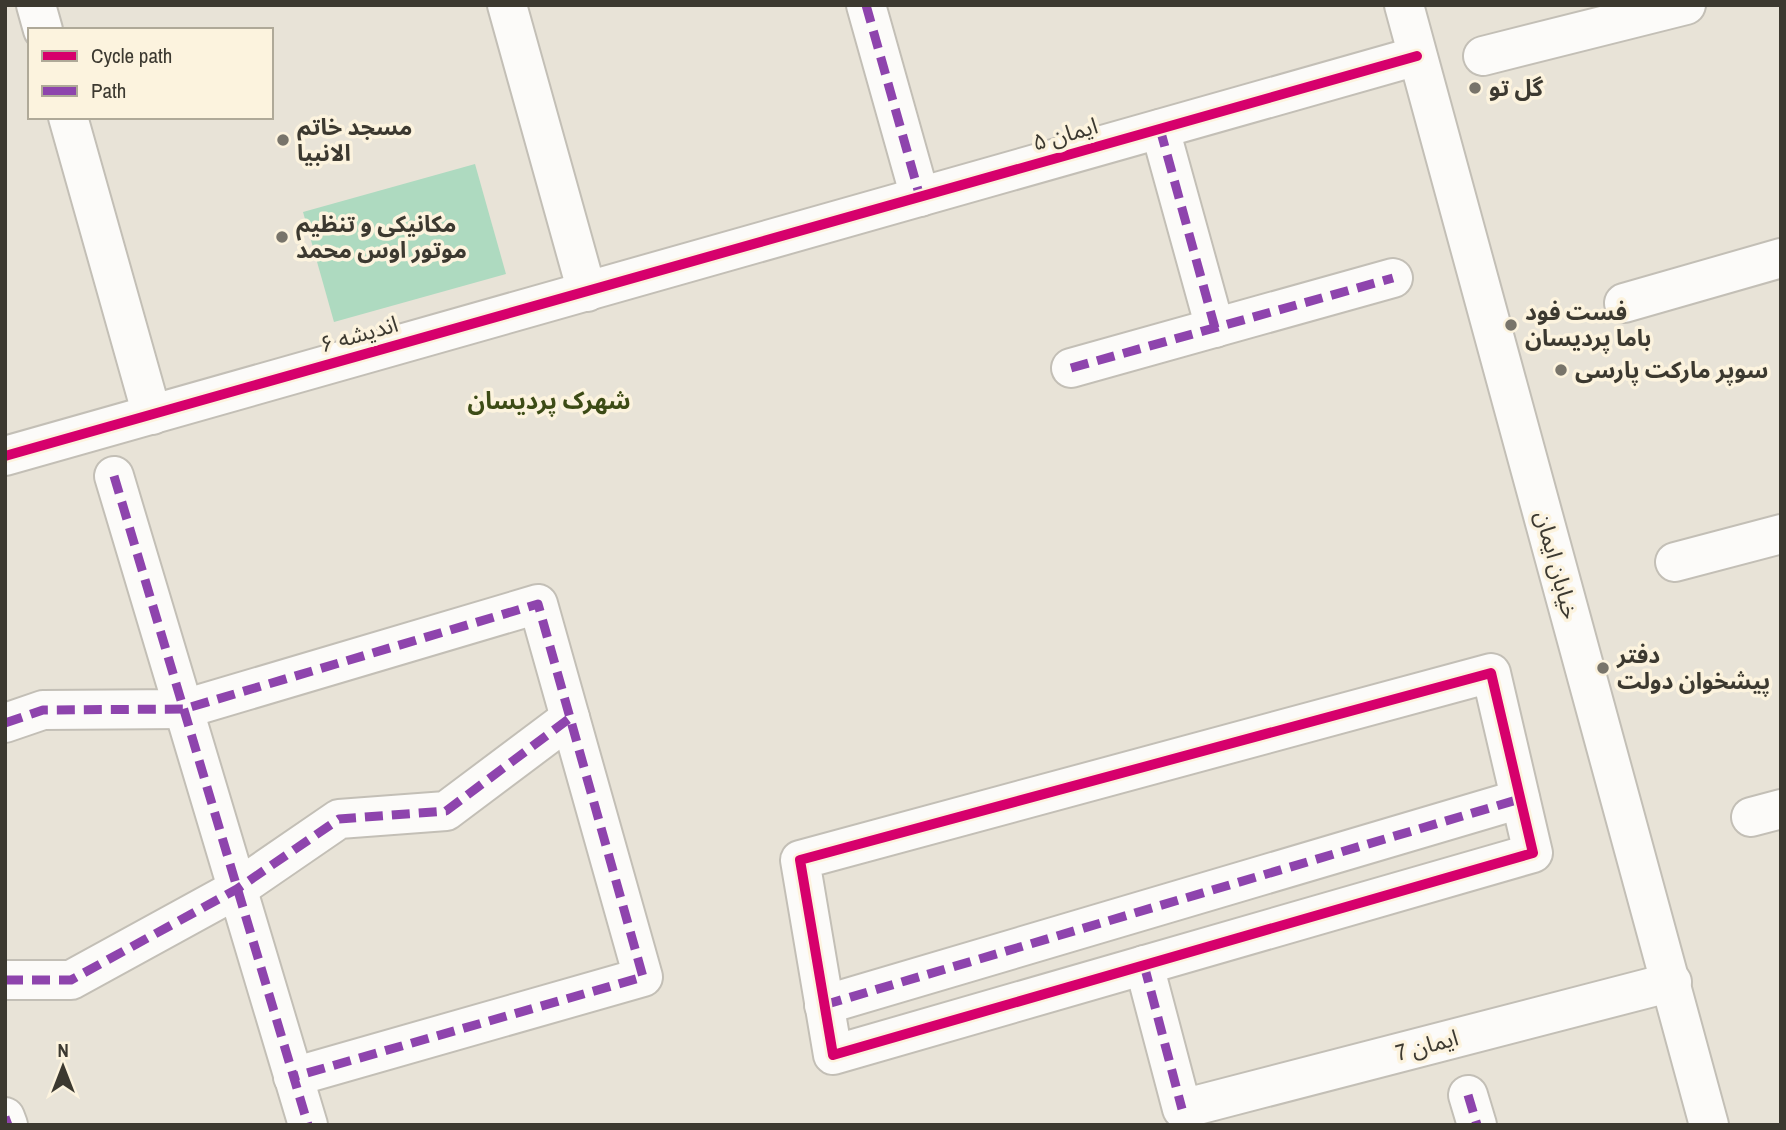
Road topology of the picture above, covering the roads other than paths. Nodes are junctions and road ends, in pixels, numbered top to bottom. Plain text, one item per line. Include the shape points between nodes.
1 (36, 5) edge
2 (507, 5) edge
3 (866, 5) edge
4 (1404, 5) edge
5 (1686, 5) edge
6 (42, 28) edge
7 (1417, 56) junction
8 (1483, 56) dead end
9 (69, 119) edge
10 (1160, 129) junction
11 (920, 197) junction
12 (724, 251) joint
13 (1781, 258) edge
14 (1393, 278) dead end
15 (587, 292) junction
16 (1624, 303) dead end
17 (1215, 328) junction
18 (1072, 368) dead end
19 (152, 415) junction
20 (5, 456) edge
21 (114, 476) dead end
22 (1781, 534) edge
23 (1675, 562) dead end
24 (184, 709) junction
25 (570, 718) junction
26 (5, 723) edge
27 (1520, 799) junction
28 (237, 889) junction
29 (1144, 965) junction
30 (5, 980) edge
31 (1672, 982) junction
32 (824, 1005) junction
33 (293, 1077) junction
34 (5, 1117) edge
35 (8, 1125) edge
36 (308, 1125) edge
37 (1709, 1125) edge

1 - 6 street
2 - 15 street
3 - 11 street
4 - 7 street, خیابان ایمان
5 - 8 street
7 - 10 street, ایمان ۵
7 - 31 street, خیابان ایمان
9 - 19 street
10 - 11 street, ایمان ۵
10 - 17 street
11 - 12 street, ایمان ۵
12 - 15 street, اندیشه ۶
13 - 16 street
14 - 17 street
15 - 19 street, اندیشه ۶
17 - 18 street
19 - 20 street, اندیشه ۶
21 - 24 street
22 - 23 street
24 - 25 street via 538,604
24 - 26 street via 43,710
24 - 28 street
25 - 28 street via 446,811 339,819
25 - 33 street via 643,977
27 - 29 street via 1533,853
27 - 32 street
27 - 32 street via 1491,673 800,860
28 - 30 street via 71,980
28 - 33 street
29 - 31 street, ایمان 7 via 1182,1109
29 - 32 street via 833,1055
31 - 37 street, خیابان ایمان
33 - 36 street
34 - 35 street

